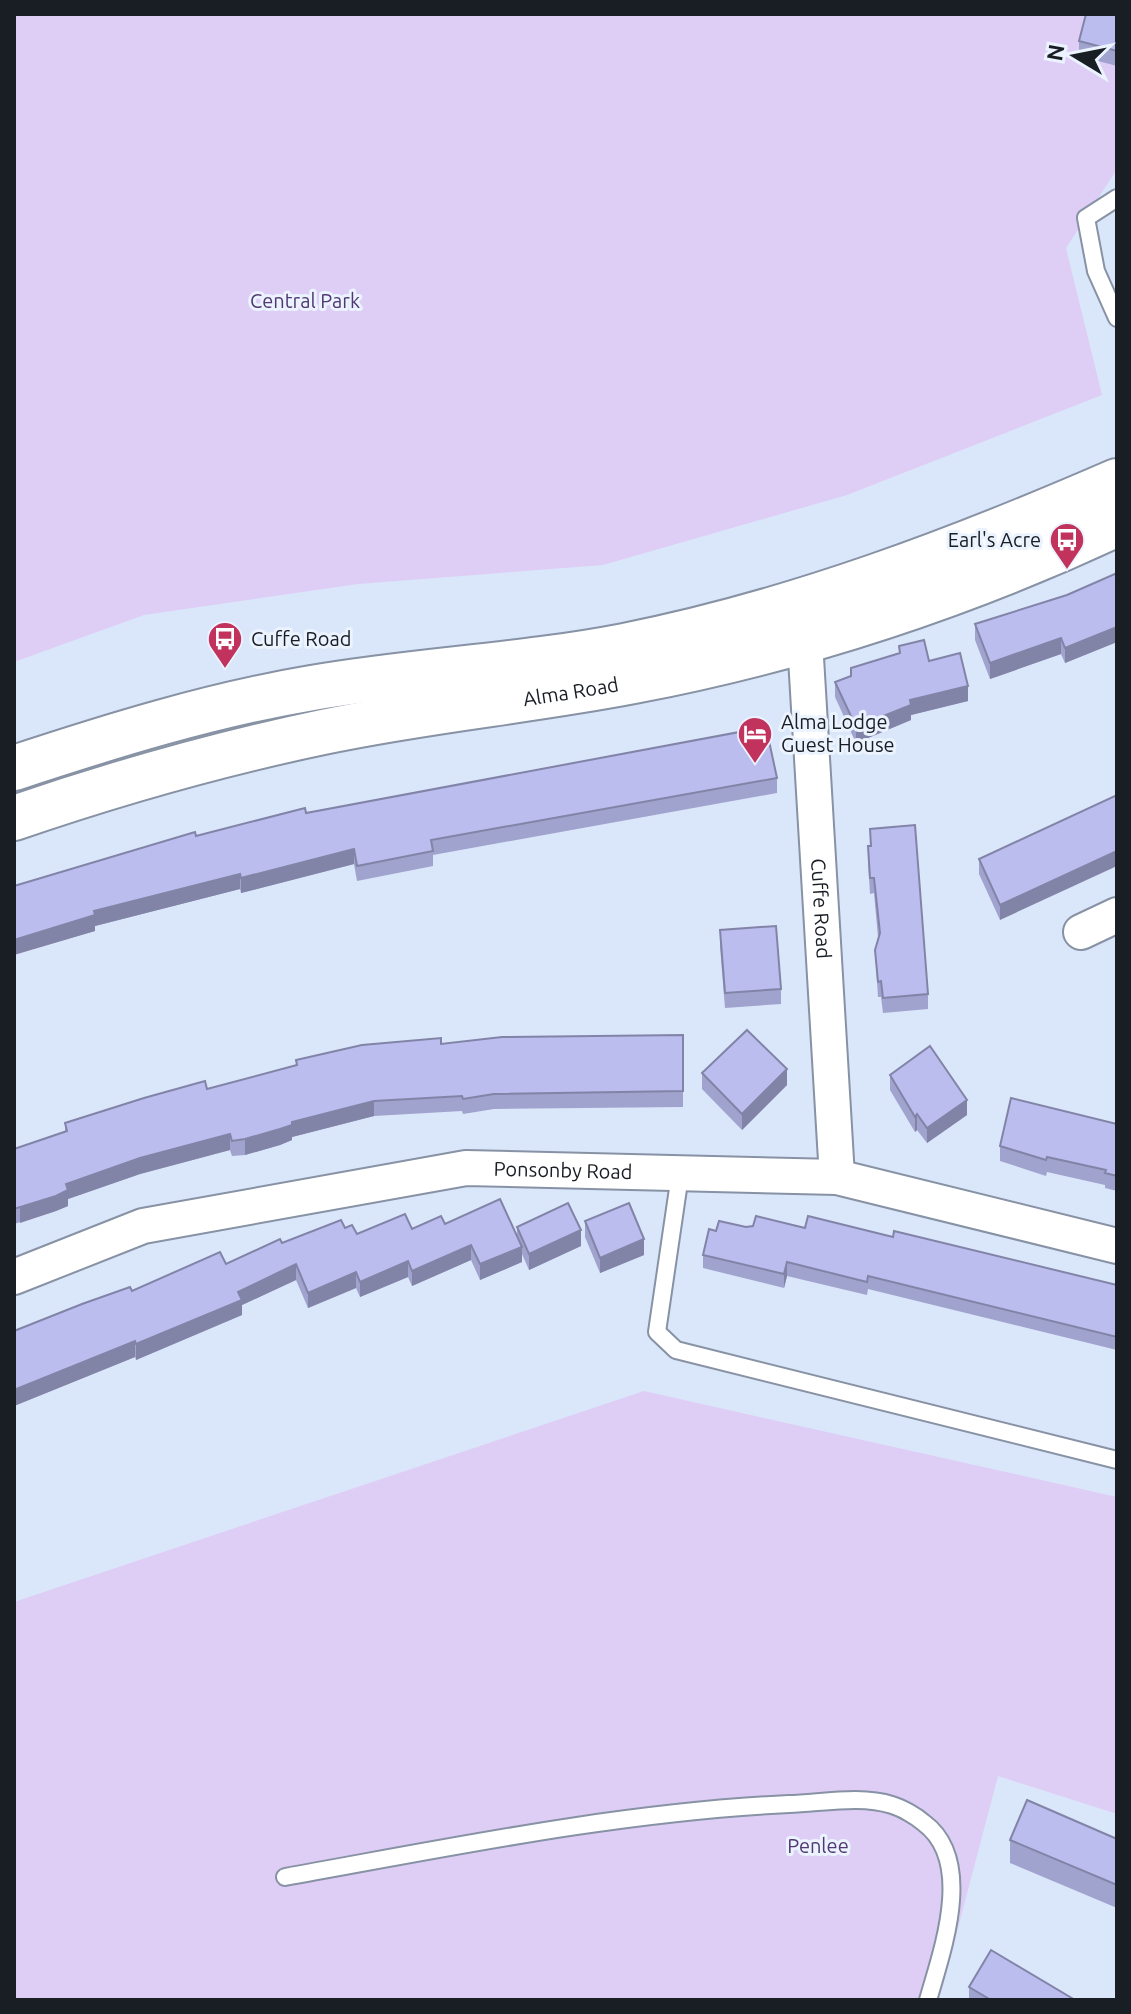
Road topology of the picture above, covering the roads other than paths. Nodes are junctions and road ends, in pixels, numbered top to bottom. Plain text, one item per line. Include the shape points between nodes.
1 (1117, 198) edge
2 (1117, 318) edge
3 (1117, 481) edge
4 (1117, 524) edge
5 (805, 641) junction
6 (14, 768) edge
7 (14, 818) edge
8 (1117, 915) edge
9 (1081, 932) dead end
10 (680, 1175) junction
11 (837, 1177) junction
12 (1117, 1246) edge
13 (14, 1277) edge
14 (1117, 1460) edge
15 (285, 1877) dead end
16 (928, 2000) edge

1 - 2 lane via 1086,218 1096,271
3 - 6 main road, Alma Road via 915,565 799,602 624,646 310,688 114,735
4 - 5 main road, Alma Road via 929,604
5 - 7 main road, Alma Road via 636,681 324,732 129,779
5 - 11 street, Cuffe Road
8 - 9 street
10 - 11 street, Ponsonby Road
10 - 13 street, Ponsonby Road via 466,1168 143,1226
10 - 14 lane via 657,1332 676,1350
11 - 12 street, Ponsonby Road
15 - 16 lane via 695,1808 862,1801 893,1805 927,1824 945,1853 953,1892

